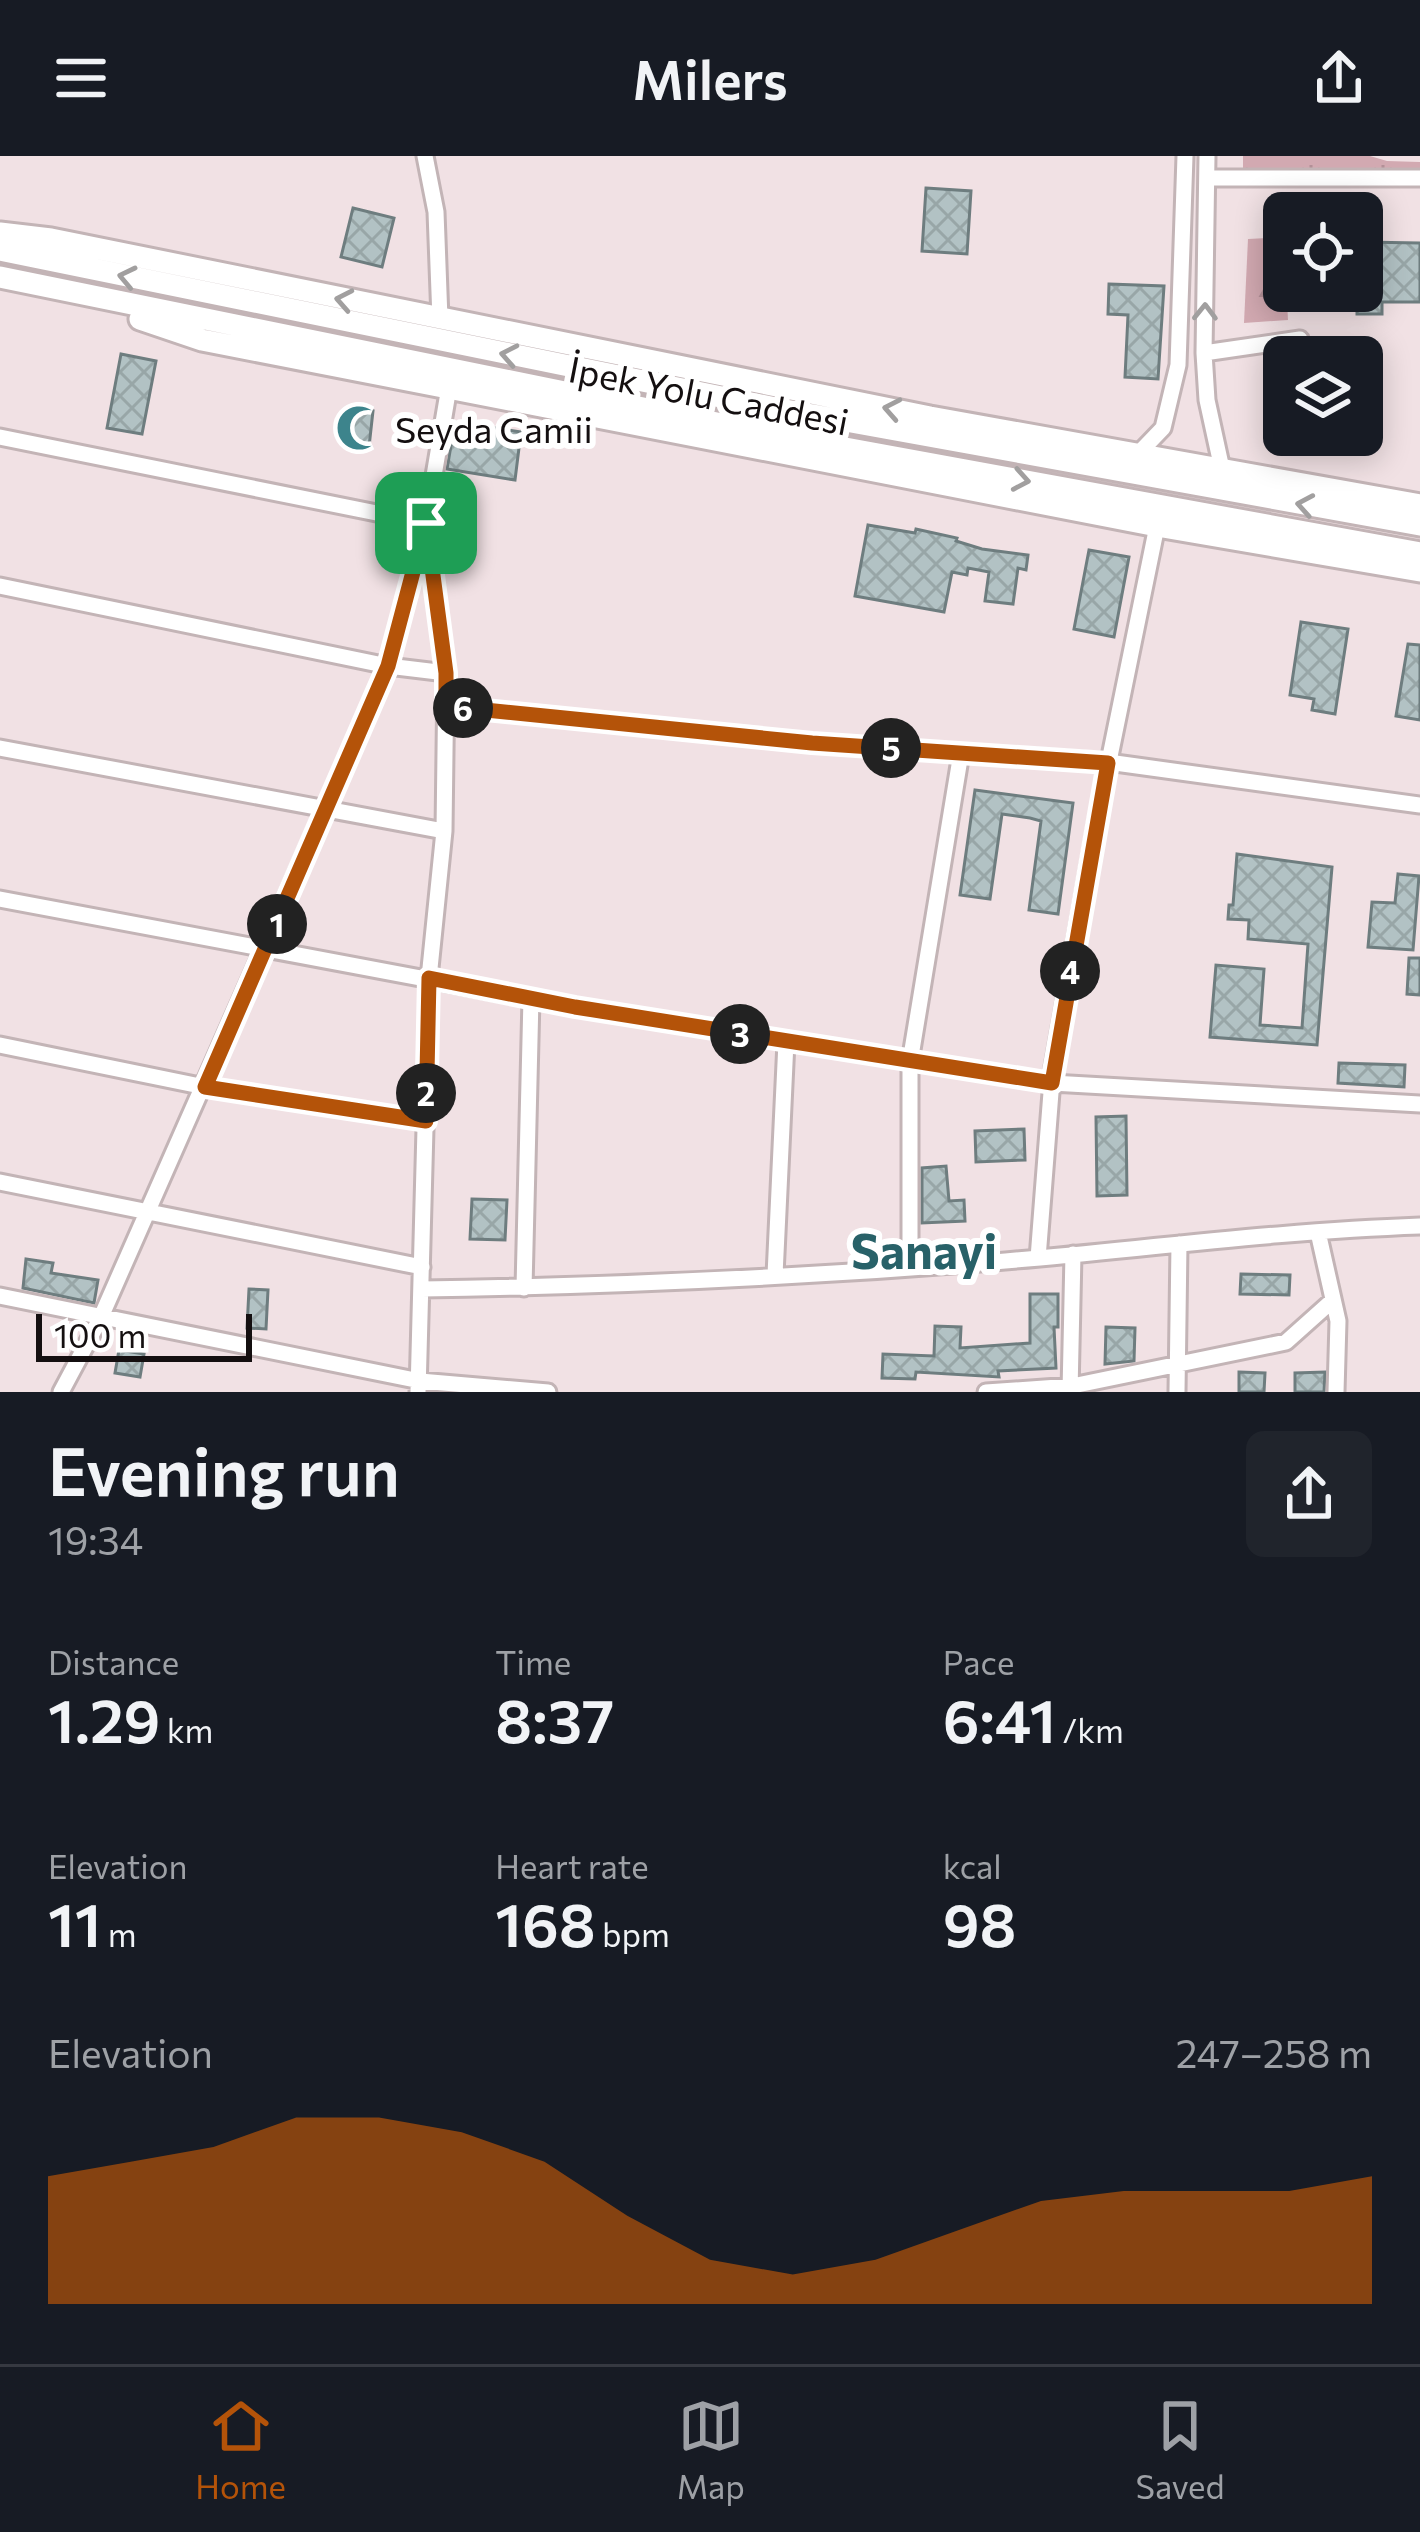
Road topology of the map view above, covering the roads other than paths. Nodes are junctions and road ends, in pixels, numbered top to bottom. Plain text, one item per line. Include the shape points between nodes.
1 (425, 156) edge
2 (1185, 156) edge
3 (1207, 156) edge
4 (1207, 178) junction
5 (1420, 178) edge
6 (0, 233) edge
7 (0, 250) edge
8 (0, 278) edge
9 (48, 287) junction
10 (440, 319) junction
11 (1263, 344) edge
12 (1204, 353) junction
13 (449, 387) junction
14 (0, 437) edge
15 (1138, 454) junction
16 (1222, 469) junction
17 (1420, 505) edge
18 (426, 523) junction
19 (1420, 525) edge
20 (1157, 526) junction
21 (1420, 553) edge
22 (1420, 572) edge
23 (0, 586) edge
24 (388, 666) junction
25 (446, 673) junction
26 (446, 706) junction
27 (0, 748) edge
28 (961, 753) junction
29 (1108, 763) junction
30 (1420, 805) edge
31 (326, 810) junction
32 (444, 831) junction
33 (0, 899) edge
34 (266, 948) junction
35 (429, 978) junction
36 (531, 998) junction
37 (786, 1042) junction
38 (0, 1046) edge
39 (910, 1062) junction
40 (1052, 1083) junction
41 (205, 1087) junction
42 (1420, 1104) edge
43 (426, 1121) junction
44 (0, 1182) edge
45 (148, 1214) junction
46 (1420, 1226) edge
47 (1318, 1232) junction
48 (1179, 1244) junction
49 (1073, 1254) junction
50 (1037, 1258) junction
51 (422, 1267) junction
52 (910, 1267) junction
53 (775, 1275) junction
54 (524, 1288) junction
55 (422, 1289) junction
56 (0, 1296) edge
57 (1333, 1300) junction
58 (101, 1317) junction
59 (1178, 1363) junction
60 (419, 1386) edge
61 (1071, 1389) edge
62 (61, 1392) edge
63 (548, 1392) edge
64 (986, 1392) edge
65 (1177, 1392) edge
66 (1336, 1392) edge

1 - 10 street
2 - 15 street via 1178,365 1163,428
3 - 4 street
4 - 5 street
12 -> 4 street
10 -> 6 highway
19 -> 7 highway, İpek Yolu Caddesi via 784,410
8 - 9 highway, İpek Yolu Caddesi
9 - 13 highway via 202,340
9 -> 21 highway, İpek Yolu Caddesi via 785,437
15 -> 10 highway
11 - 12 street
12 - 16 street
13 - 18 street
13 - 20 highway
14 - 18 street
15 - 16 highway
16 - 17 highway
18 - 24 street
18 - 25 street
20 - 22 highway
20 - 29 street
23 - 24 street
24 - 25 street
24 - 31 street
25 - 26 street
26 - 28 street
26 - 32 street
27 - 31 street
28 - 29 street
28 - 39 street
29 - 30 street
29 - 40 street
31 - 32 street
31 - 34 street
32 - 35 street
33 - 34 street
34 - 35 street
34 - 41 street
35 - 36 street
35 - 43 street
36 - 37 street
36 - 54 street
37 - 39 street
37 - 53 street
38 - 41 street
39 - 40 street
39 - 52 street
40 - 42 street
40 - 50 street
41 - 43 street
41 - 45 street
43 - 51 street
44 - 45 street
45 - 51 street
45 - 58 street
46 - 47 street
47 - 48 street
47 - 57 street
48 - 49 street
48 - 59 street
49 - 50 street
49 - 61 street
50 - 52 street
51 - 55 street
52 - 53 street
53 - 54 street
54 - 55 street
55 - 60 street
56 - 58 street
57 - 59 street via 1286,1342
57 - 66 street
58 - 60 street
58 - 62 street
59 - 61 street
59 - 65 street
60 - 63 street
61 - 64 street

